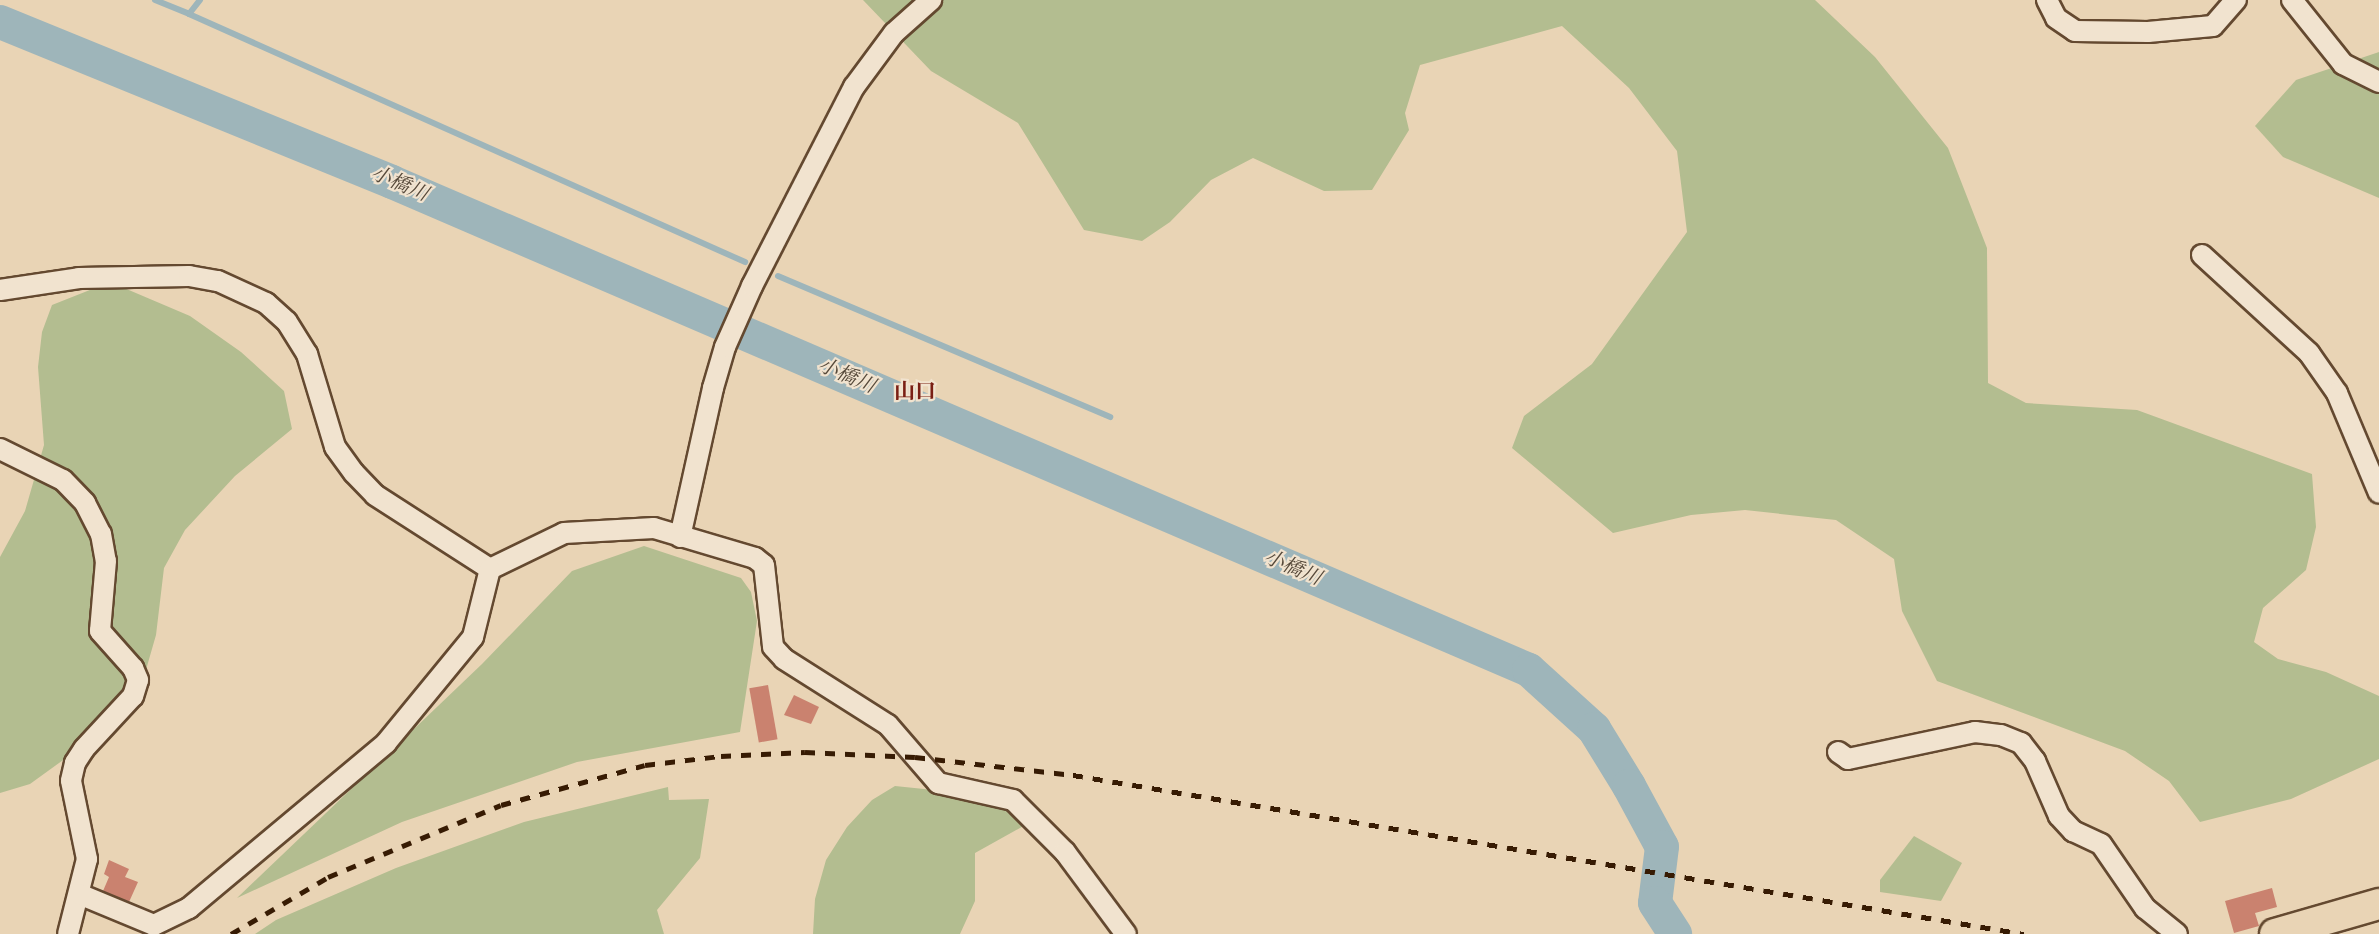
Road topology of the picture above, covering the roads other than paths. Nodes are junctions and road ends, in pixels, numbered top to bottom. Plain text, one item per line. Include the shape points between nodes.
1 (932, 0) edge
2 (2047, 0) edge
3 (2236, 0) edge
4 (2292, 0) edge
5 (2379, 82) edge
6 (2202, 255) dead end
7 (0, 290) edge
8 (0, 449) edge
9 (2379, 493) edge
10 (680, 537) junction
11 (490, 568) junction
12 (1838, 752) dead end
13 (79, 894) junction
14 (2379, 904) edge
15 (68, 934) edge
16 (1126, 934) edge
17 (2177, 934) edge
18 (2275, 934) edge

1 - 10 street via 894,33 854,87 752,286 725,347
2 - 3 street via 2056,18 2075,31 2148,32 2213,26
4 - 5 street via 2343,64
6 - 9 street via 2309,353 2337,393
7 - 11 street via 79,278 189,276 218,281 266,303 287,322 307,354 335,447 354,473 375,495
8 - 13 street via 63,480 86,503 101,534 106,561 100,631 138,680 133,696 75,763 71,781 87,859
10 - 11 street via 654,528 564,533
10 - 16 street via 755,558 764,565 773,646 784,659 888,725 938,783 1013,800 1065,852
11 - 13 street via 473,637 386,743 189,908 154,925
12 - 17 street via 1848,759 1975,732 2001,735 2021,743 2035,760 2059,816 2073,831 2101,844 2145,908
13 - 15 street
14 - 18 main road

